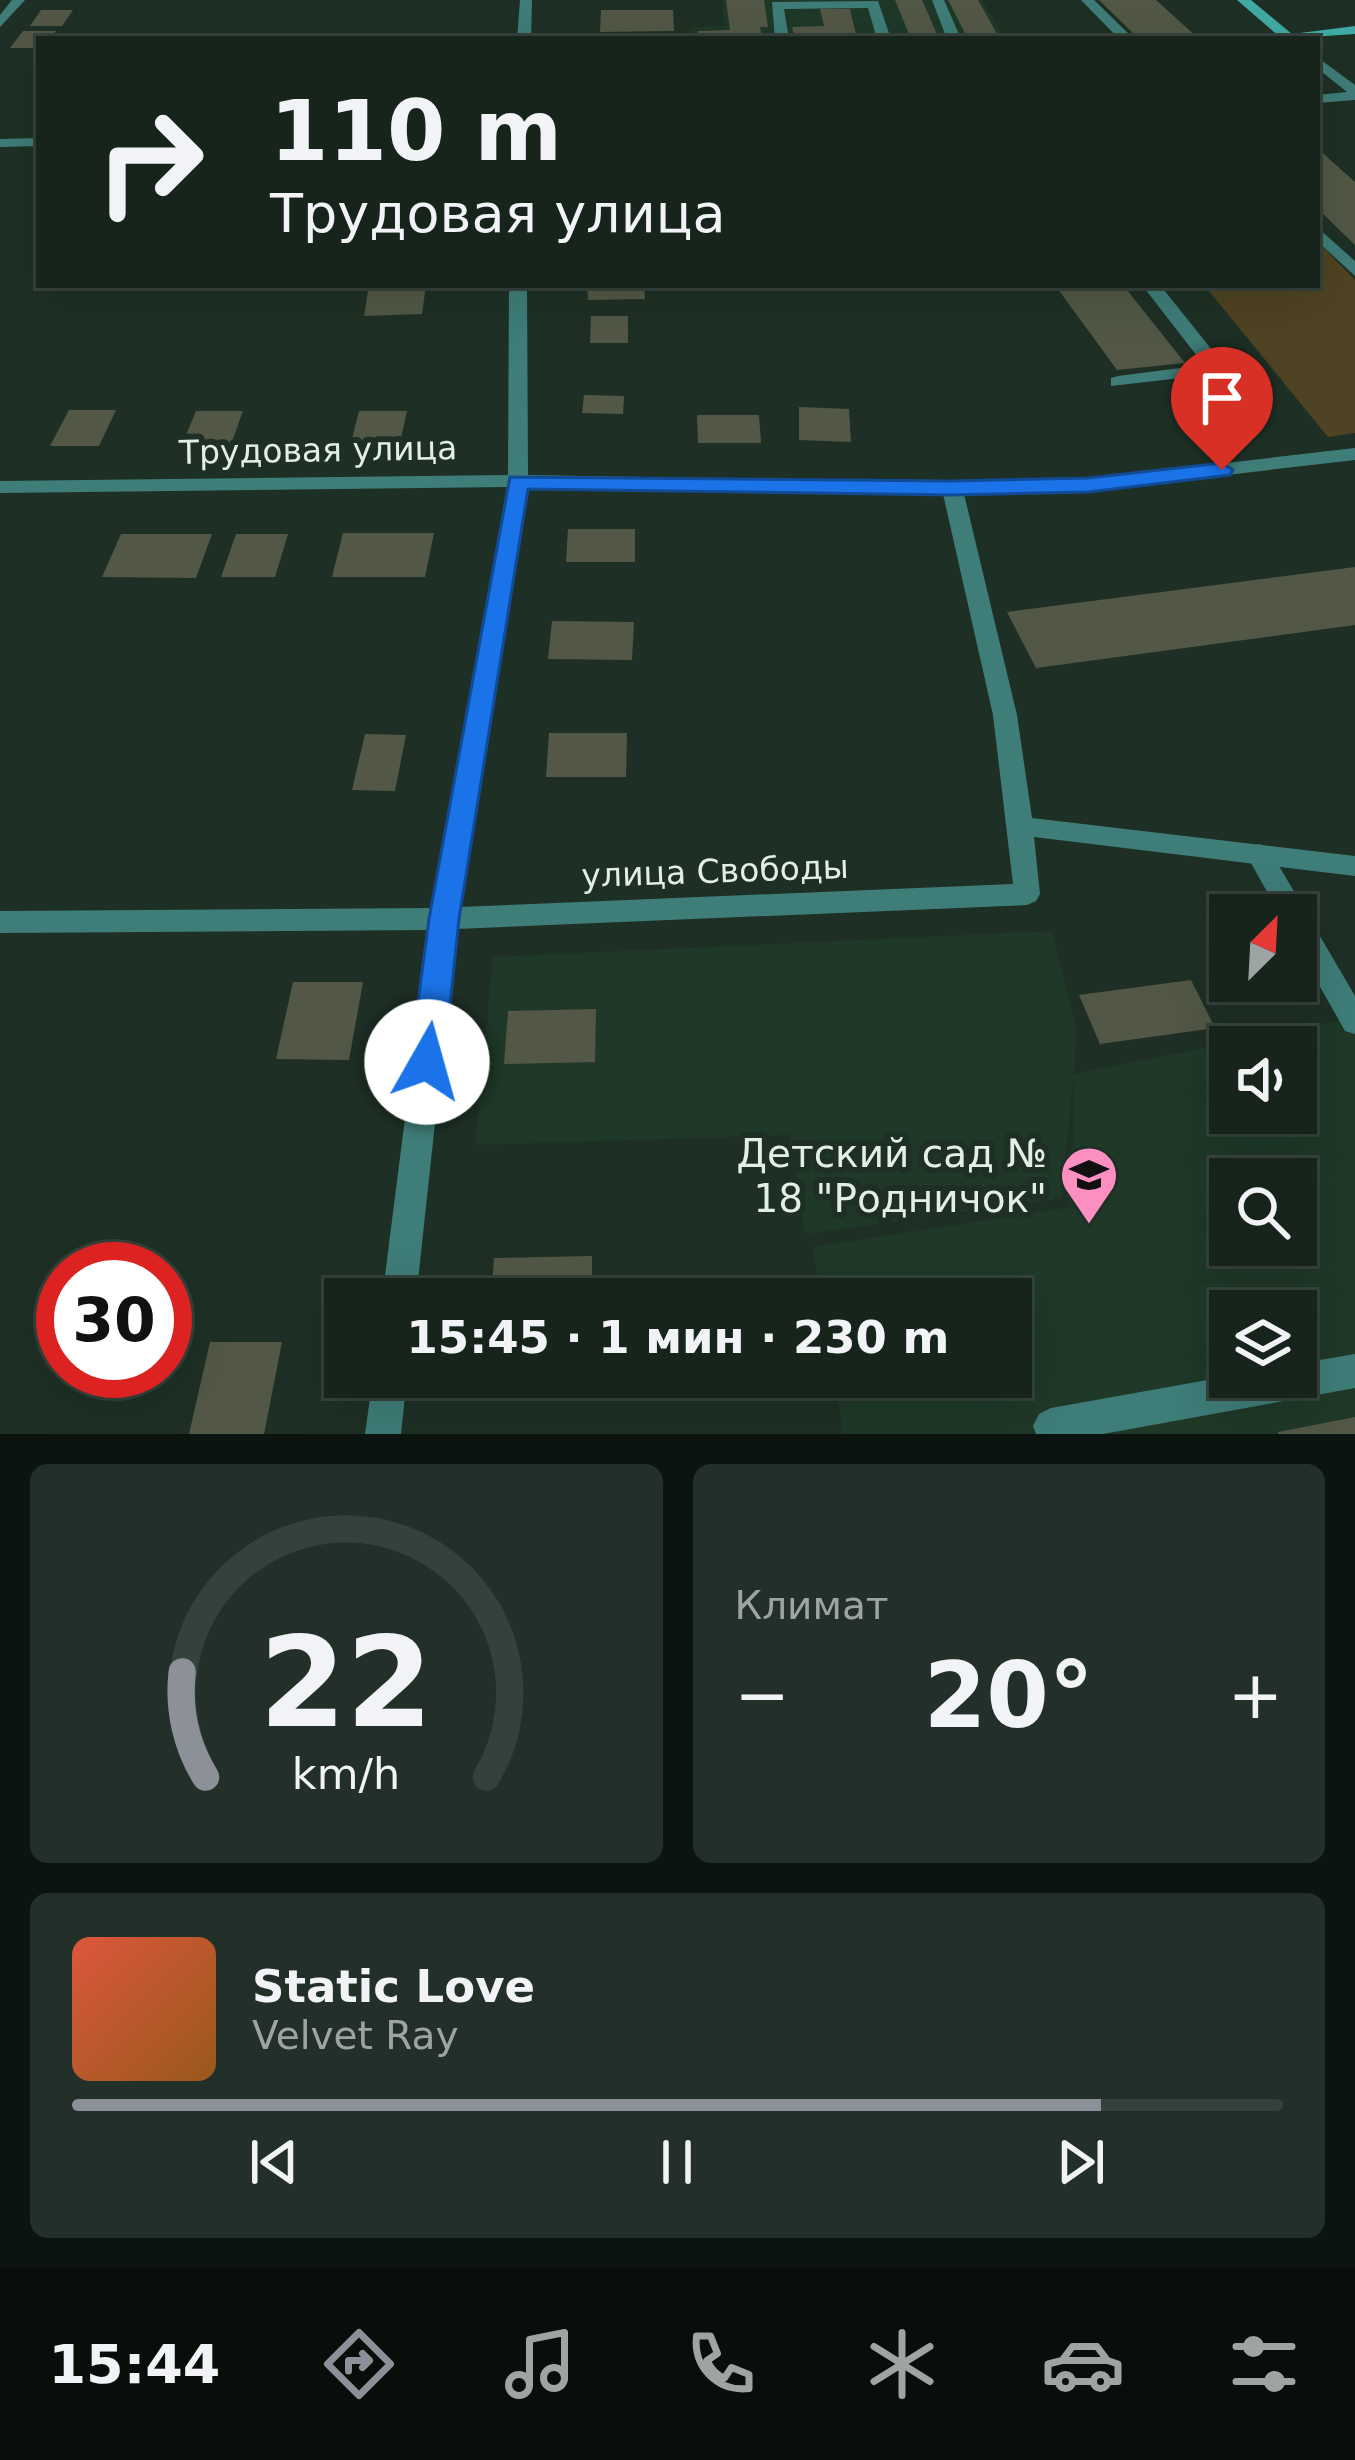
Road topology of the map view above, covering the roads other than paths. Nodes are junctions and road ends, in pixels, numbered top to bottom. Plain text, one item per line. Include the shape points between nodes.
1 (19, 0) edge
2 (526, 0) edge
3 (938, 0) edge
4 (1087, 0) edge
5 (1243, 0) edge
6 (879, 2) edge
7 (0, 22) edge
8 (1355, 30) edge
9 (524, 36) edge
10 (782, 36) edge
11 (884, 36) edge
12 (953, 36) edge
13 (1124, 36) edge
14 (1288, 36) edge
15 (1306, 36) edge
16 (1320, 64) edge
17 (1355, 94) edge
18 (1320, 99) edge
19 (0, 142) edge
20 (36, 142) edge
21 (1320, 235) edge
22 (1355, 271) edge
23 (518, 288) edge
24 (1153, 288) edge
25 (1118, 382) dead end
26 (1355, 454) edge
27 (518, 482) junction
28 (0, 487) edge
29 (952, 488) junction
30 (1020, 826) junction
31 (1259, 854) junction
32 (1355, 866) edge
33 (1282, 894) edge
34 (444, 919) junction
35 (0, 922) edge
36 (1317, 956) edge
37 (1355, 1022) edge
38 (401, 1278) edge
39 (1355, 1371) edge
40 (387, 1398) edge
41 (383, 1434) edge
42 (1054, 1434) edge

1 - 7 street
2 - 9 street
3 - 12 street
4 - 13 street
5 - 14 main road
6 - 10 street via 777,5
6 - 11 street
8 - 15 main road
16 - 17 street
17 - 18 street
19 - 20 street
21 - 22 street
23 - 27 street
24 - 25 street via 1217,369
26 - 29 street, Трудовая улица via 1088,485
27 - 28 street, Трудовая улица
27 - 29 street, Трудовая улица
27 - 34 street
29 - 30 street via 1006,715
30 - 31 street
30 - 34 street, улица Свободы via 1027,894
31 - 32 street
31 - 33 street
34 - 35 street, улица Свободы
34 - 38 street
36 - 37 street
39 - 42 street via 1051,1426
40 - 41 street

